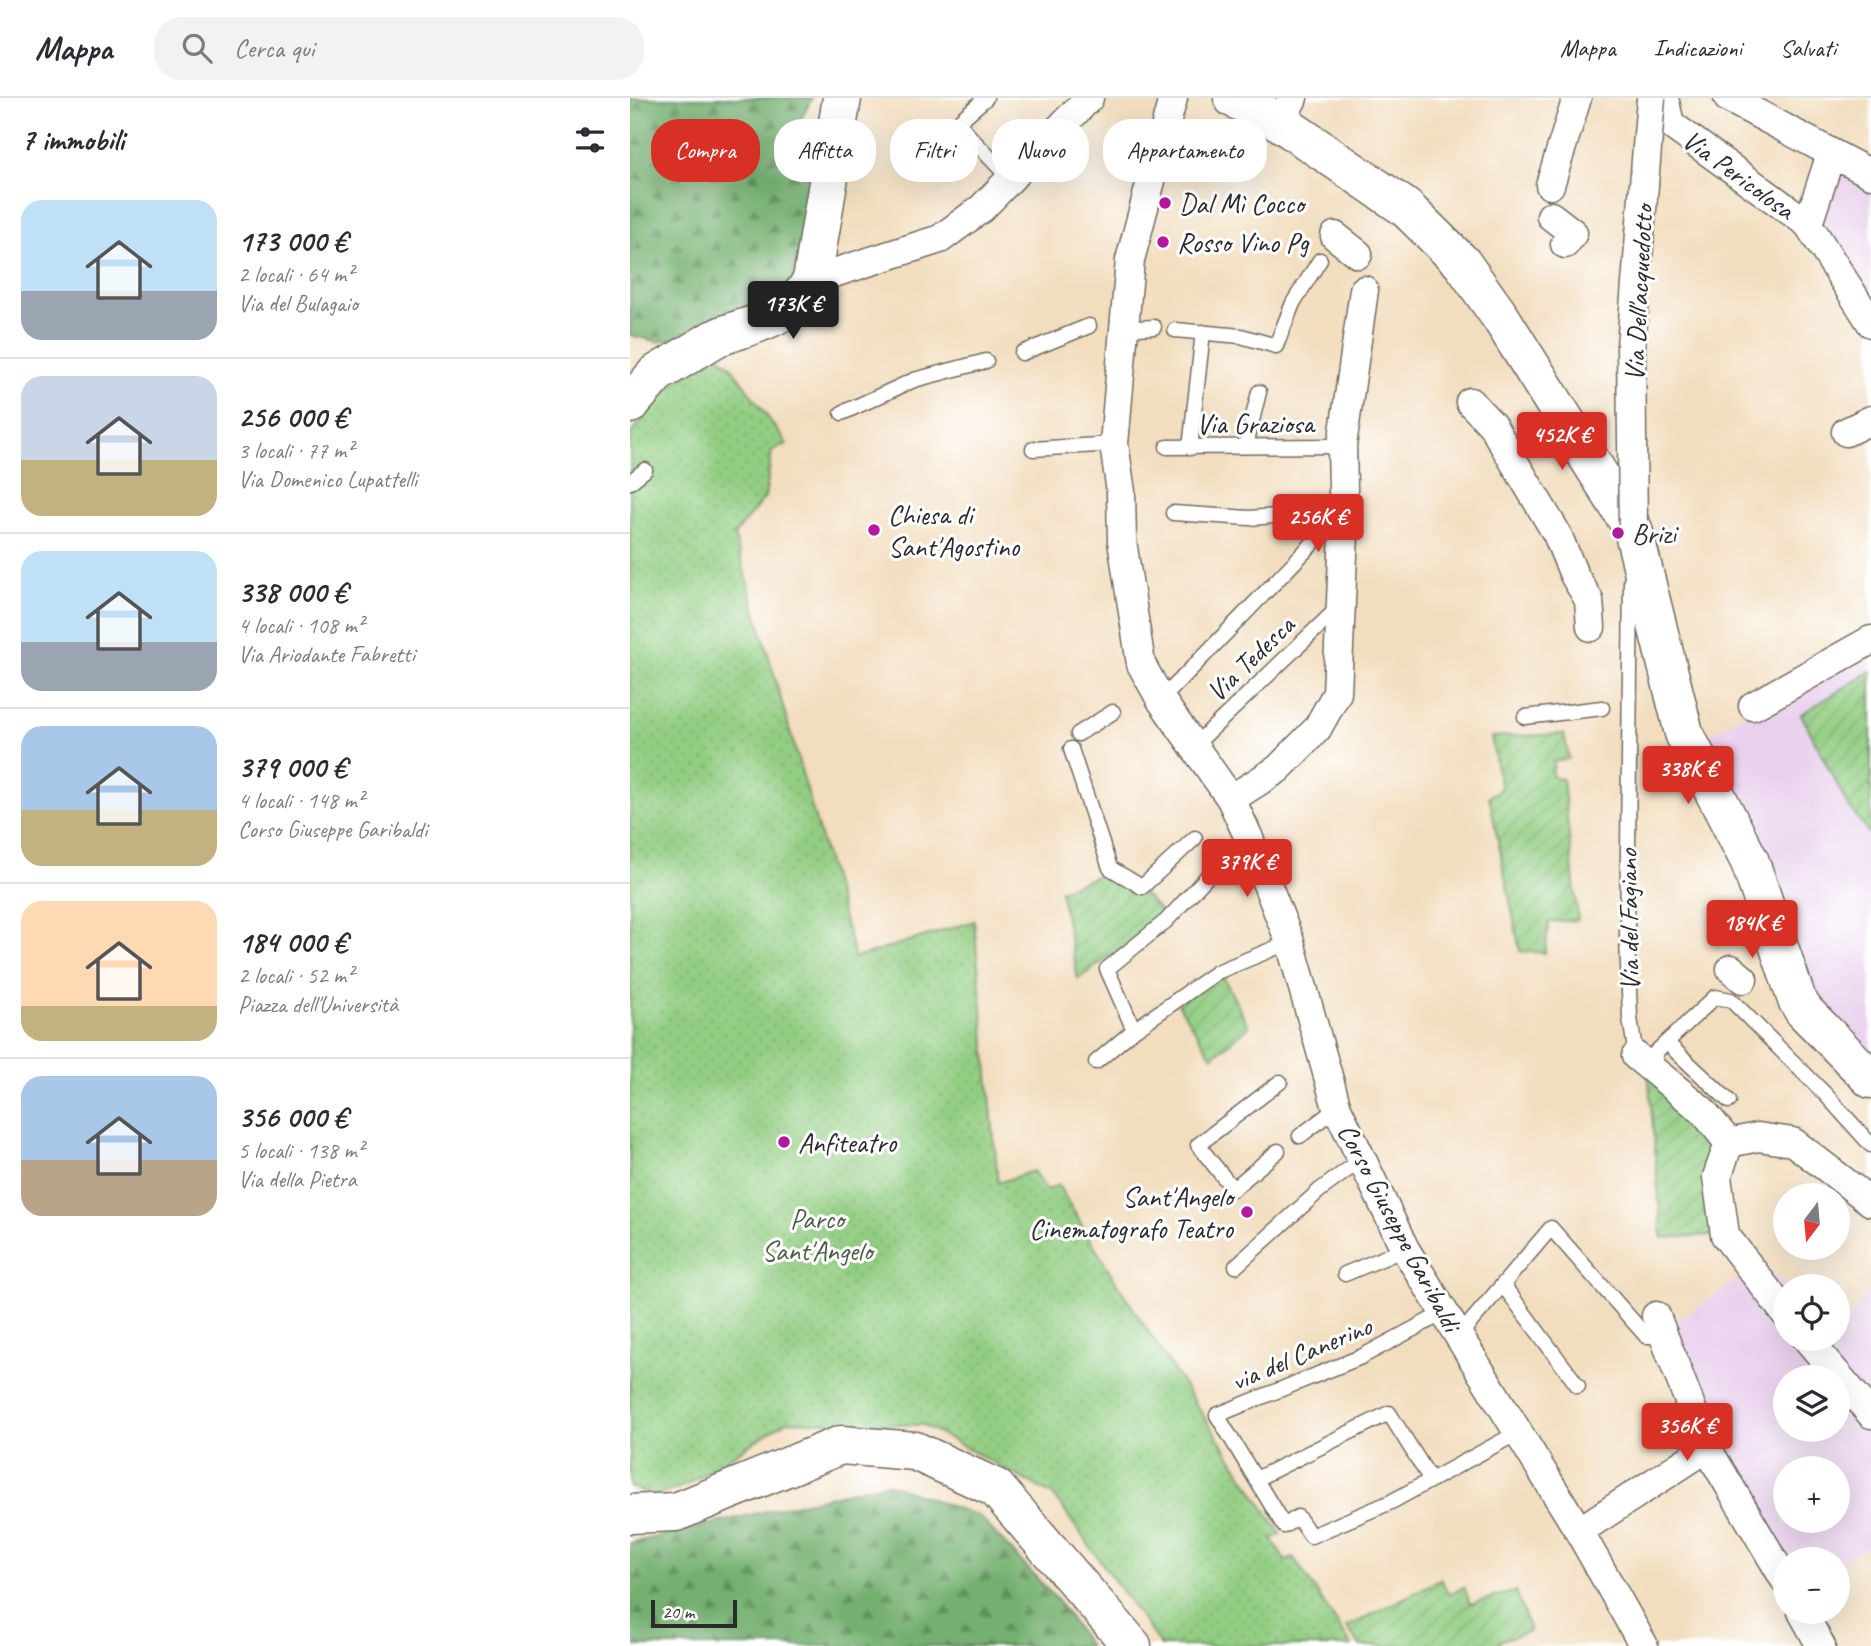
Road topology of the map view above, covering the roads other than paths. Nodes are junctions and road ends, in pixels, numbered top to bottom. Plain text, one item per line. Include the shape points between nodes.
1 (842, 98) edge
2 (986, 98) edge
3 (1089, 98) edge
4 (1174, 98) edge
5 (1233, 98) edge
6 (1577, 98) edge
7 (1633, 98) edge
8 (1651, 98) edge
9 (1728, 98) edge
10 (1287, 110) edge
11 (1667, 111) edge
12 (1069, 119) edge
13 (1831, 155) junction
14 (992, 160) edge
15 (1871, 174) edge
16 (1007, 182) edge
17 (1550, 185) dead end
18 (1551, 216) dead end
19 (1808, 224) junction
20 (1335, 236) dead end
21 (1564, 244) dead end
22 (1320, 260) dead end
23 (812, 281) junction
24 (1871, 323) edge
25 (1089, 327) dead end
26 (1154, 327) dead end
27 (1122, 329) junction
28 (1175, 330) dead end
29 (1203, 332) junction
30 (1022, 353) dead end
31 (986, 361) dead end
32 (1259, 392) dead end
33 (1470, 401) dead end
34 (630, 404) edge
35 (842, 413) dead end
36 (1871, 420) edge
37 (1846, 432) dead end
38 (1246, 445) junction
39 (1111, 446) junction
40 (1342, 446) junction
41 (1167, 447) dead end
42 (1190, 447) junction
43 (1032, 449) dead end
44 (645, 470) dead end
45 (630, 482) edge
46 (1343, 511) junction
47 (1173, 513) dead end
48 (1633, 529) junction
49 (1341, 606) junction
50 (1591, 627) dead end
51 (1871, 640) edge
52 (1152, 693) junction
53 (1753, 706) dead end
54 (1615, 708) junction
55 (1112, 712) dead end
56 (1525, 717) dead end
57 (1079, 734) dead end
58 (1194, 746) junction
59 (1071, 748) dead end
60 (1229, 805) junction
61 (1195, 838) dead end
62 (1219, 866) dead end
63 (1290, 942) junction
64 (1134, 1030) junction
65 (1667, 1042) junction
66 (1097, 1062) dead end
67 (1645, 1062) junction
68 (1871, 1079) edge
69 (1280, 1082) dead end
70 (1729, 1101) dead end
71 (1338, 1108) junction
72 (1300, 1136) dead end
73 (1729, 1143) junction
74 (1871, 1145) edge
75 (1278, 1151) dead end
76 (1361, 1160) junction
77 (1871, 1202) edge
78 (1405, 1249) junction
79 (1236, 1266) dead end
80 (1345, 1274) dead end
81 (1503, 1285) junction
82 (1773, 1297) edge
83 (1443, 1313) junction
84 (1658, 1326) joint
85 (1458, 1337) junction
86 (1817, 1351) edge
87 (1578, 1386) dead end
88 (1871, 1414) edge
89 (1517, 1433) junction
90 (1707, 1448) junction
91 (1256, 1479) junction
92 (1431, 1480) junction
93 (630, 1514) edge
94 (1579, 1531) junction
95 (1773, 1560) edge
96 (1809, 1624) edge
97 (1132, 1646) edge
98 (1644, 1646) edge
99 (1821, 1646) edge

1 - 23 street
2 - 14 lane via 957,124
3 - 12 street
4 - 27 street, Corso Giuseppe Garibaldi via 1127,259
5 - 10 street
6 - 17 street
7 - 11 street, Via Pericolosa
8 - 48 street, Via Dell'acquedotto, bridge via 1631,346
9 - 13 street
10 - 48 street via 1406,208 1462,263
11 - 19 street, Via Pericolosa
13 - 15 street
13 - 19 street
16 - 23 street via 982,208 940,239
18 - 21 street via 1573,233
19 - 24 street
20 - 40 street via 1367,265
22 - 29 lane via 1293,303 1276,346
23 - 34 street via 789,311 717,338 656,374
25 - 30 lane
26 - 27 lane
27 - 39 street, Corso Giuseppe Garibaldi
28 - 29 lane
29 - 42 lane
31 - 35 lane via 914,380
32 - 38 lane
33 - 50 street via 1492,425 1557,534 1588,600
36 - 37 street
38 - 40 lane, Via Graziosa
38 - 42 lane, Via Graziosa
39 - 43 lane
39 - 52 street, Corso Giuseppe Garibaldi via 1141,664
40 - 46 street
41 - 42 lane, Via Graziosa
44 - 45 lane
46 - 47 lane via 1249,518
46 - 49 street
46 - 52 lane
48 - 54 lane, Via del Fagiano
48 - 68 street via 1695,737 1743,845 1797,1000
49 - 58 lane, Via Tedesca
49 - 60 street via 1337,693 1317,729 1278,769
51 - 53 street
52 - 58 street, Corso Giuseppe Garibaldi
54 - 56 lane
54 - 67 lane, Via del Fagiano via 1630,1018
55 - 57 lane
58 - 60 street, Corso Giuseppe Garibaldi
59 - 61 lane via 1110,868 1142,887
60 - 63 street, Corso Giuseppe Garibaldi
62 - 64 lane via 1166,921 1107,969
63 - 64 lane via 1217,972
63 - 71 street, Corso Giuseppe Garibaldi
64 - 66 lane
65 - 67 lane
65 - 70 lane
65 - 74 lane via 1715,998 1731,1000
67 - 73 street via 1703,1111
69 - 75 lane via 1199,1145 1233,1189
71 - 72 lane
71 - 76 street, Corso Giuseppe Garibaldi
73 - 77 street via 1758,1137 1793,1142
73 - 82 street via 1717,1177 1725,1235
76 - 78 street, Corso Giuseppe Garibaldi
76 - 79 lane via 1320,1190
78 - 80 lane
78 - 83 street, Corso Giuseppe Garibaldi
81 - 84 lane via 1551,1228 1646,1336
81 - 85 lane
81 - 87 lane
83 - 85 street, Corso Giuseppe Garibaldi
83 - 91 lane, via del Canerino via 1361,1357 1217,1415
84 - 90 street
85 - 89 street, Corso Giuseppe Garibaldi
86 - 88 street
89 - 92 lane
89 - 94 street, Corso Giuseppe Garibaldi
90 - 94 street
90 - 95 street
91 - 92 lane, via del Canerino via 1284,1526 1298,1517 1311,1536
91 - 92 lane via 1389,1413
93 - 97 street via 676,1512 841,1445 915,1451 996,1488
94 - 98 street, Corso Giuseppe Garibaldi
96 - 99 street

